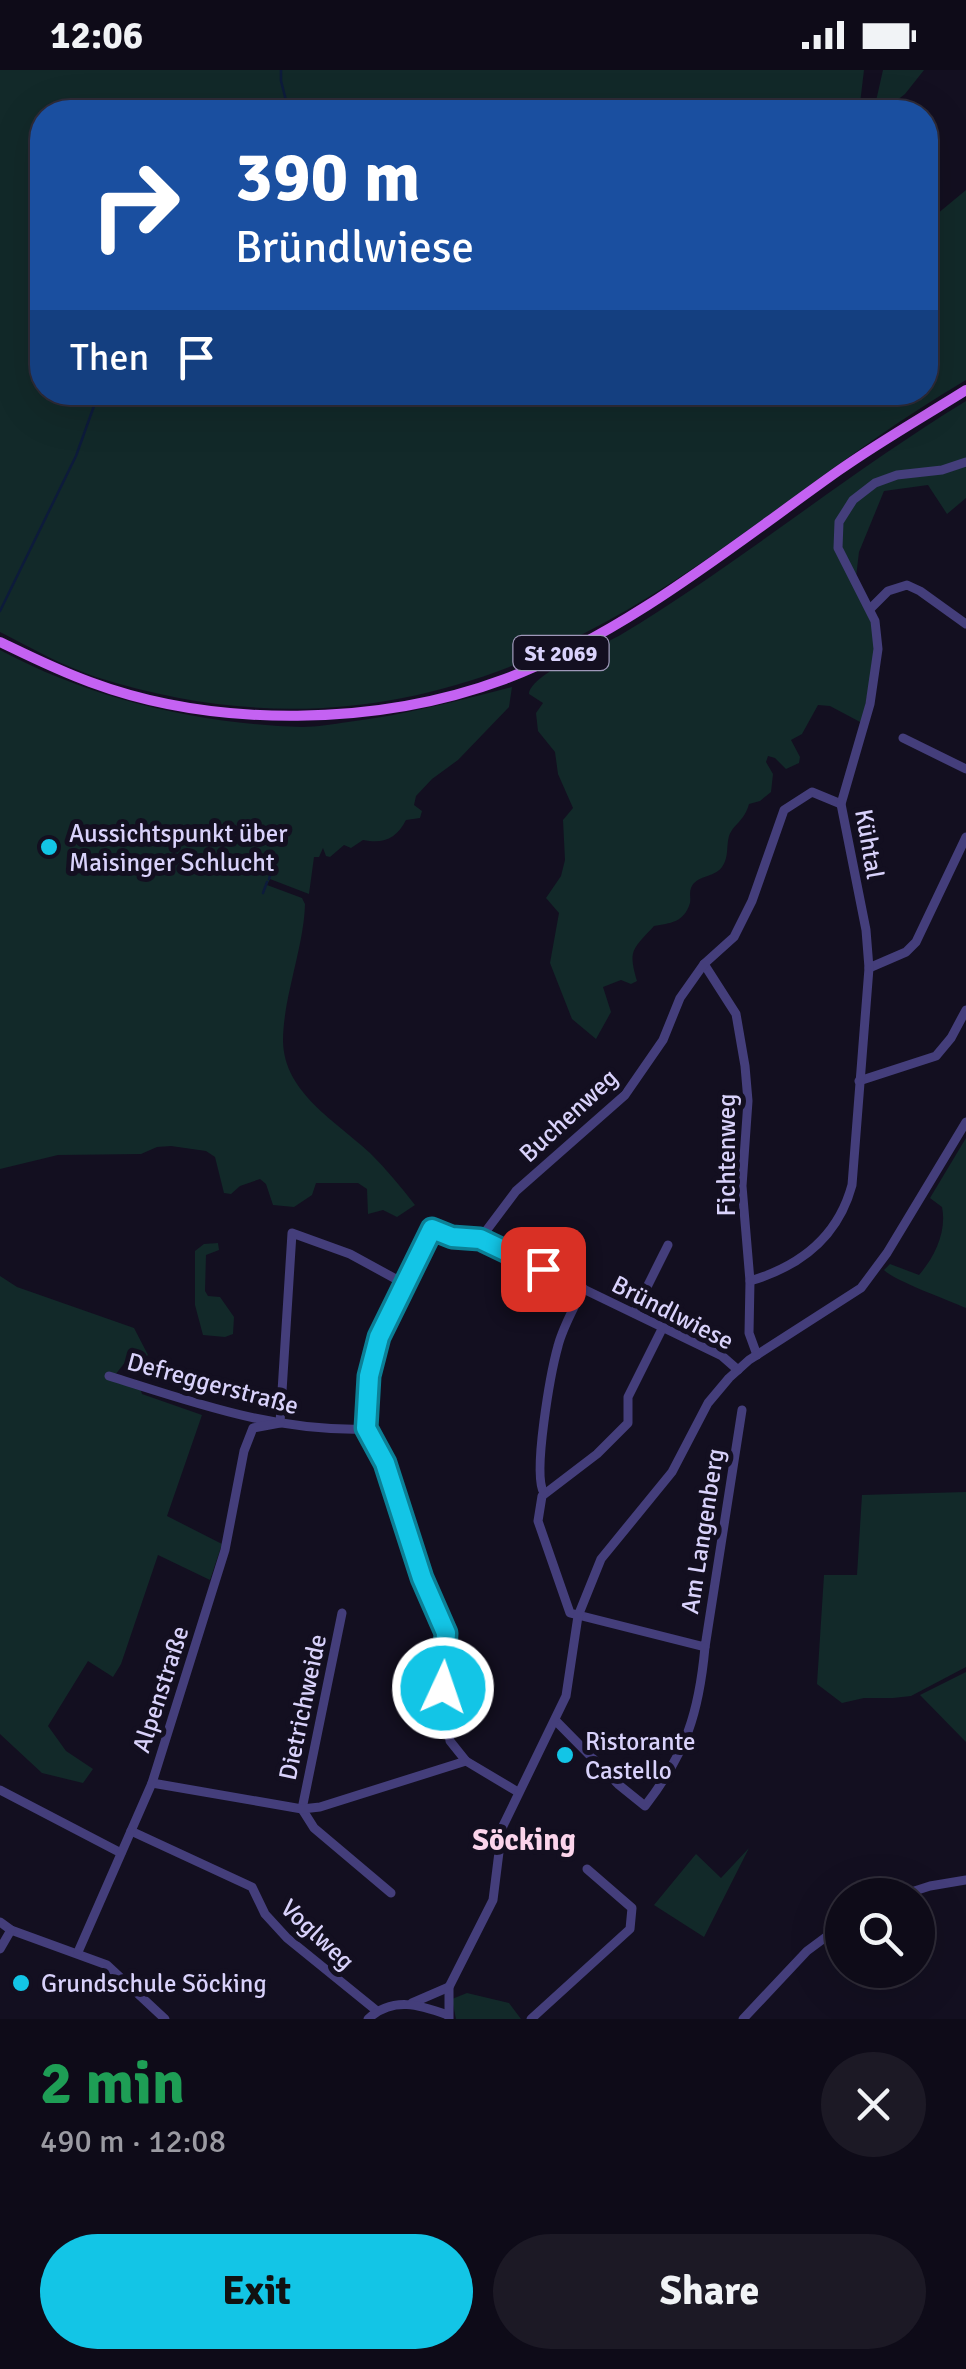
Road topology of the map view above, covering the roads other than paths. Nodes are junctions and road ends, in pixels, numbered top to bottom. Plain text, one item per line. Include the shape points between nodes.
1 (966, 390) edge
2 (966, 462) edge
3 (870, 609) junction
4 (966, 624) edge
5 (0, 642) edge
6 (904, 738) dead end
7 (966, 769) edge
8 (841, 804) junction
9 (966, 837) edge
10 (704, 964) junction
11 (869, 968) junction
12 (966, 1010) edge
13 (860, 1081) junction
14 (966, 1122) edge
15 (480, 1239) junction
16 (668, 1245) dead end
17 (750, 1281) junction
18 (404, 1284) junction
19 (583, 1288) junction
20 (634, 1313) junction
21 (663, 1328) junction
22 (757, 1355) junction
23 (738, 1370) junction
24 (109, 1376) dead end
25 (742, 1410) dead end
26 (280, 1423) junction
27 (366, 1428) junction
28 (544, 1493) junction
29 (342, 1613) dead end
30 (578, 1616) junction
31 (705, 1647) junction
32 (555, 1720) junction
33 (466, 1761) junction
34 (152, 1782) junction
35 (0, 1790) edge
36 (518, 1792) junction
37 (302, 1810) junction
38 (132, 1831) junction
39 (121, 1852) junction
40 (587, 1869) dead end
41 (966, 1880) edge
42 (935, 1887) edge
43 (391, 1893) dead end
44 (0, 1922) edge
45 (11, 1930) junction
46 (825, 1937) edge
47 (0, 1949) edge
48 (78, 1952) junction
49 (449, 1987) junction
50 (412, 2002) junction
51 (377, 2011) junction
52 (449, 2017) edge
53 (165, 2019) edge
54 (368, 2019) edge
55 (531, 2019) edge
56 (742, 2019) edge

1 - 5 main road, St 2069 via 572,648 505,679 432,700 296,717 229,712 90,682
2 - 3 street, Kühtal via 875,483 844,511 838,548
3 - 4 street via 906,585
3 - 8 street, Kühtal via 878,667
6 - 7 street
8 - 10 street, Buchenweg via 812,792 784,810 734,938
8 - 11 street, Kühtal
9 - 11 street via 916,942
10 - 15 street, Buchenweg via 680,998 664,1040 625,1094 516,1191
10 - 17 street, Fichtenweg via 736,1014 745,1066 742,1186
11 - 13 street, Kühtal
12 - 13 street via 936,1056
13 - 17 street, Kühtal via 852,1185 834,1228 804,1257
14 - 22 street via 860,1288
15 - 18 street, Bründlwiese via 432,1229
15 - 19 street, Bründlwiese
16 - 20 street
17 - 22 street, Fichtenweg
18 - 26 street via 350,1254 292,1234
18 - 27 street via 379,1337
19 - 20 street, Bründlwiese
19 - 28 street via 558,1342 539,1480
20 - 21 street, Bründlwiese
21 - 23 street, Bründlwiese
21 - 28 street via 628,1397 628,1423
22 - 23 street
23 - 30 street via 708,1403 672,1472 601,1559
24 - 26 street, Defreggerstraße
25 - 31 street, Am Langenberg
26 - 27 street, Defreggerstraße
26 - 34 street, Alpenstraße via 253,1428 244,1451 226,1550
27 - 33 street via 446,1633 446,1726
28 - 30 street via 538,1521 567,1610
29 - 37 street, Dietrichweide
30 - 31 street, Am Langenberg
30 - 32 street via 566,1696
31 - 32 street via 700,1699 678,1760 645,1806
32 - 36 street
33 - 36 street
33 - 37 street
34 - 37 street
34 - 38 street, Alpenstraße
35 - 39 street
36 - 49 street via 498,1842 491,1907
37 - 43 street
38 - 39 street, Alpenstraße
38 - 51 street, Voglweg via 252,1887 287,1938
39 - 48 street, Alpenstraße
40 - 55 street via 632,1908 630,1928
41 - 42 street
44 - 45 street
45 - 47 street
45 - 48 street
46 - 56 street
48 - 53 street via 107,1964
49 - 50 street
49 - 52 street
50 - 51 street
50 - 52 street
51 - 54 street

